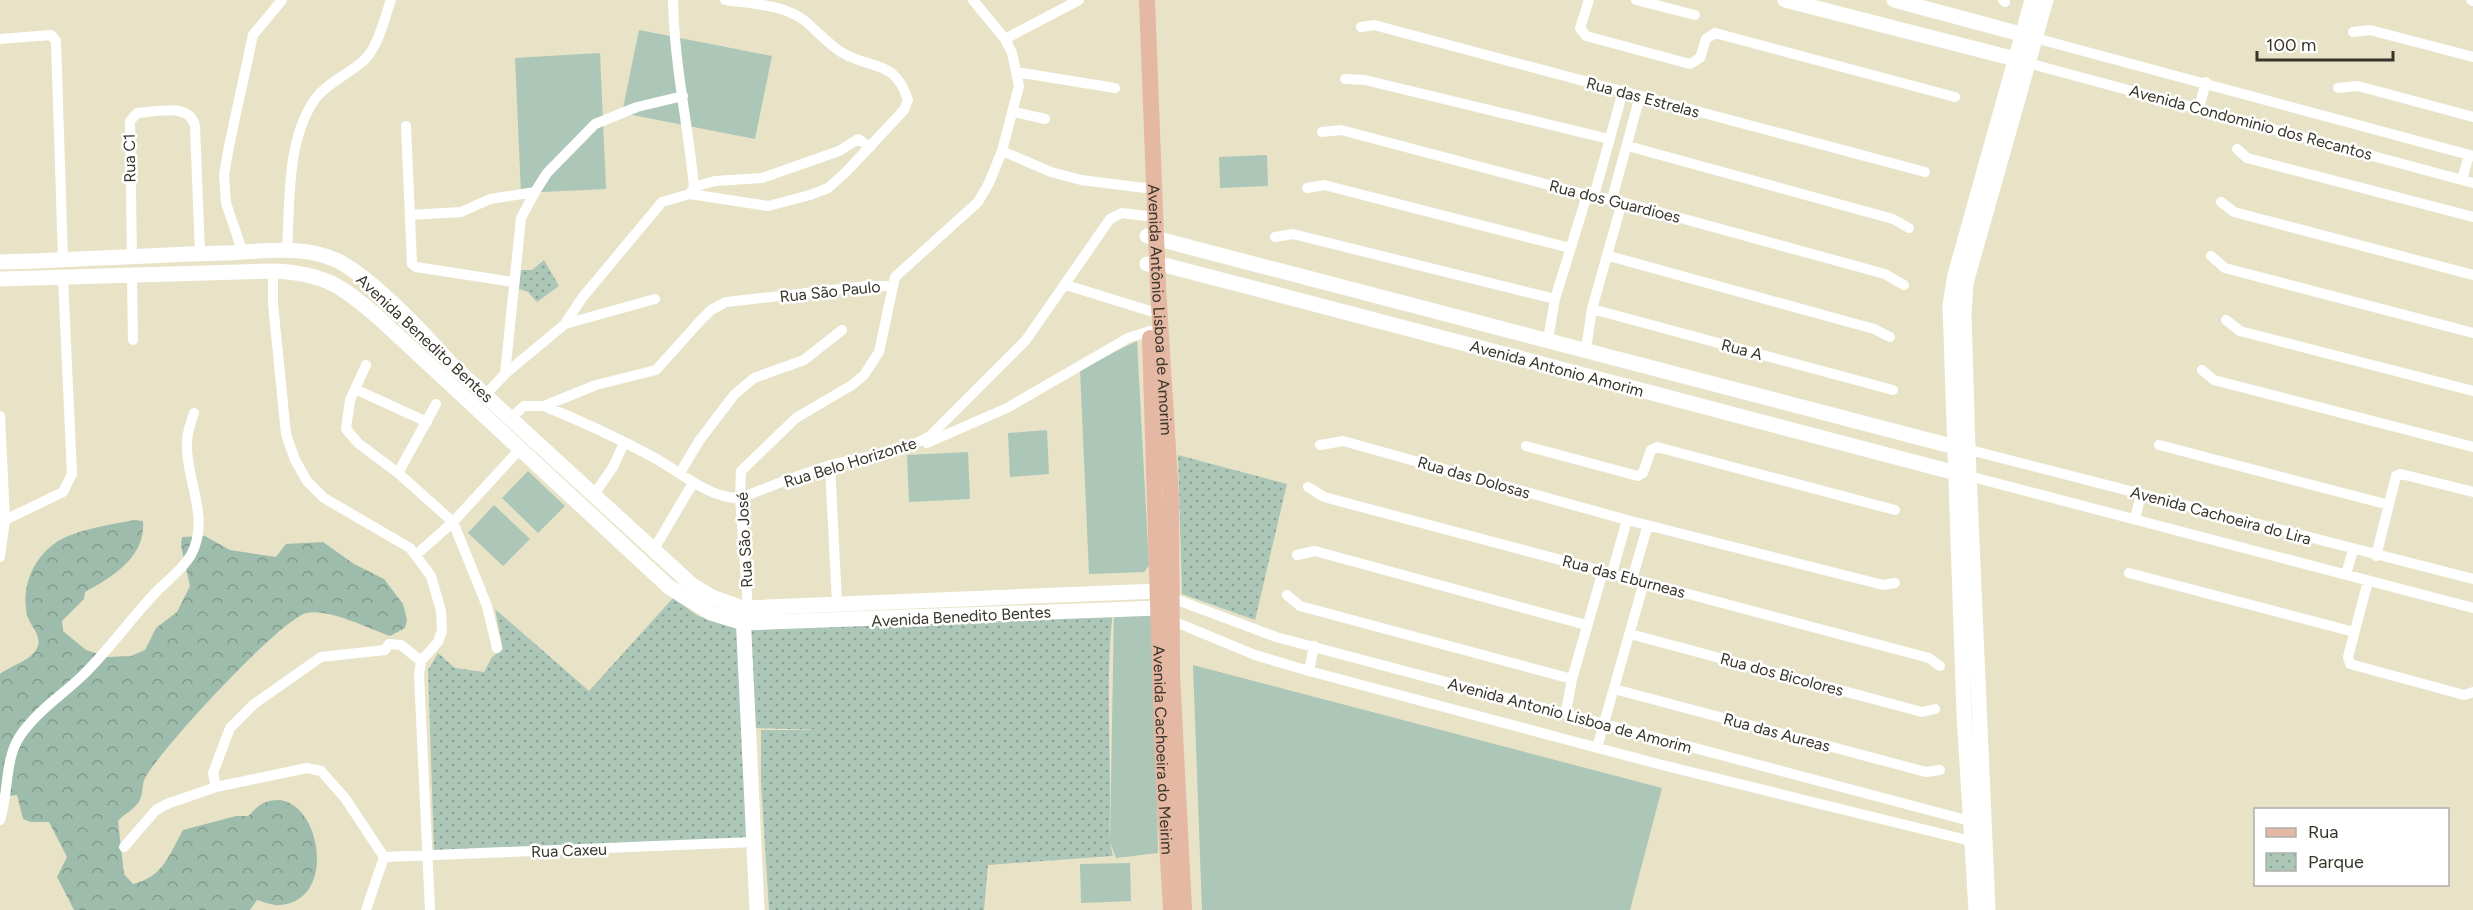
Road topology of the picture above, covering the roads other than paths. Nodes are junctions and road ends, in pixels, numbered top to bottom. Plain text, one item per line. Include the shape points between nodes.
1 (282, 0) edge
2 (391, 0) edge
3 (674, 0) edge
4 (725, 0) edge
5 (973, 0) edge
6 (1079, 0) edge
7 (1138, 0) edge
8 (1147, 0) edge
9 (1588, 0) edge
10 (1636, 0) edge
11 (1785, 0) edge
12 (1894, 0) edge
13 (2032, 0) edge
14 (2046, 0) edge
15 (1695, 15) dead end
16 (1361, 27) dead end
17 (2353, 32) dead end
18 (2029, 37) junction
19 (0, 39) edge
20 (1005, 39) junction
21 (2473, 57) edge
22 (2021, 61) junction
23 (1016, 72) junction
24 (1345, 80) dead end
25 (2206, 82) junction
26 (1114, 88) dead end
27 (2338, 88) dead end
28 (1623, 91) junction
29 (683, 96) junction
30 (1640, 96) junction
31 (1954, 97) dead end
32 (2199, 108) junction
33 (1014, 112) junction
34 (2473, 117) edge
35 (1045, 118) dead end
36 (406, 126) dead end
37 (1322, 132) dead end
38 (1609, 139) junction
39 (1628, 146) junction
40 (870, 147) junction
41 (2236, 149) dead end
42 (1002, 151) junction
43 (2471, 155) edge
44 (1925, 172) dead end
45 (2462, 180) junction
46 (2473, 183) edge
47 (1145, 188) junction
48 (1307, 188) dead end
49 (692, 191) junction
50 (535, 192) junction
51 (1590, 195) junction
52 (1617, 200) junction
53 (2222, 202) dead end
54 (410, 215) junction
55 (1146, 216) junction
56 (2473, 217) edge
57 (1909, 228) dead end
58 (1152, 237) junction
59 (1275, 237) dead end
60 (1570, 248) junction
61 (287, 252) junction
62 (243, 253) junction
63 (200, 254) junction
64 (172, 255) junction
65 (1609, 256) junction
66 (2211, 256) dead end
67 (132, 257) junction
68 (63, 260) junction
69 (0, 262) edge
70 (1261, 264) junction
71 (1153, 265) junction
72 (273, 271) junction
73 (2473, 275) edge
74 (173, 276) junction
75 (132, 277) junction
76 (63, 278) junction
77 (0, 279) edge
78 (513, 282) junction
79 (1066, 285) junction
80 (1904, 285) dead end
81 (893, 286) junction
82 (1253, 288) junction
83 (655, 299) dead end
84 (1555, 299) junction
85 (1592, 309) junction
86 (1150, 311) junction
87 (1470, 319) junction
88 (2226, 320) dead end
89 (565, 324) junction
90 (842, 330) dead end
91 (1150, 331) junction
92 (2473, 333) edge
93 (1890, 337) dead end
94 (1548, 339) junction
95 (133, 340) dead end
96 (1464, 344) junction
97 (1586, 349) junction
98 (366, 365) dead end
99 (446, 370) junction
100 (2202, 370) dead end
101 (505, 374) junction
102 (1680, 376) junction
103 (355, 389) junction
104 (1893, 390) dead end
105 (2473, 391) edge
106 (484, 395) junction
107 (1674, 399) junction
108 (436, 404) dead end
109 (544, 406) junction
110 (194, 413) dead end
111 (0, 416) edge
112 (511, 418) junction
113 (427, 422) junction
114 (624, 443) junction
115 (915, 445) junction
116 (1320, 445) dead end
117 (2159, 445) dead end
118 (1527, 446) dead end
119 (2473, 447) edge
120 (521, 448) junction
121 (1962, 448) junction
122 (830, 465) junction
123 (398, 473) junction
124 (680, 473) junction
125 (1963, 475) junction
126 (693, 483) junction
127 (1308, 487) dead end
128 (2473, 492) edge
129 (595, 493) junction
130 (2141, 494) junction
131 (740, 498) junction
132 (2389, 505) junction
133 (1895, 510) dead end
134 (2135, 519) junction
135 (5, 520) junction
136 (1627, 520) junction
137 (453, 522) junction
138 (1648, 525) junction
139 (654, 549) junction
140 (2353, 550) junction
141 (417, 554) junction
142 (1, 555) edge
143 (1297, 555) dead end
144 (2376, 556) junction
145 (1607, 572) junction
146 (2129, 573) dead end
147 (2346, 574) junction
148 (1632, 579) junction
149 (2473, 579) edge
150 (2368, 581) junction
151 (1644, 582) junction
152 (1895, 583) dead end
153 (1287, 595) dead end
154 (1163, 599) junction
155 (837, 603) junction
156 (2473, 608) edge
157 (745, 613) junction
158 (1173, 621) junction
159 (1586, 625) junction
160 (2354, 632) junction
161 (1630, 634) junction
162 (1314, 646) junction
163 (497, 648) dead end
164 (421, 661) junction
165 (1940, 666) dead end
166 (1309, 671) junction
167 (1572, 679) junction
168 (1614, 689) junction
169 (2473, 692) edge
170 (1935, 709) dead end
171 (1566, 712) junction
172 (1604, 723) junction
173 (1597, 748) junction
174 (1940, 770) dead end
175 (216, 787) junction
176 (0, 820) edge
177 (1970, 821) junction
178 (1971, 841) junction
179 (753, 842) junction
180 (124, 847) dead end
181 (427, 856) junction
182 (384, 857) junction
183 (366, 910) edge
184 (430, 910) edge
185 (757, 910) edge
186 (1172, 910) edge
187 (1184, 910) edge
188 (1976, 910) edge
189 (1988, 910) edge

1 - 62 street via 253,35 224,175 226,203
2 - 61 street via 365,60 315,100 300,132 294,156
3 - 29 street via 674,40
4 - 40 street via 789,12 840,51 889,69 898,77 908,100 897,119
5 - 20 street, Rua São Paulo
6 - 20 street
7 - 47 main road, Avenida Antônio Lisboa de Amorim
8 - 58 main road, Avenida Antônio Lisboa de Amorim
9 - 31 street via 1580,28 1583,34 1690,64 1700,58 1706,39 1715,33
10 - 15 street
11 - 22 street
12 - 18 street
13 - 18 street
14 - 18 street
16 - 28 street, Rua das Estrelas via 1374,25
17 - 21 street via 2370,30
18 - 22 street
18 - 25 street, Avenida Condominio dos Recantos
19 - 68 street via 48,35 53,36 57,46
20 - 23 street, Rua São Paulo
22 - 32 street, Avenida Condominio dos Recantos
22 - 121 street via 1955,275 1950,305
23 - 26 street
23 - 33 street, Rua São Paulo via 1019,86
24 - 38 street via 1365,80
25 - 32 street
25 - 43 street, Avenida Condominio dos Recantos
27 - 34 street via 2358,86
28 - 30 street, Rua das Estrelas
28 - 38 street, Avenida Antonio Amorim
29 - 49 street
29 - 50 street via 637,107 595,124 547,173
30 - 39 street, Avenida Antonio Amorim
30 - 44 street, Rua das Estrelas
32 - 45 street, Avenida Condominio dos Recantos
33 - 35 street
33 - 42 street, Rua São Paulo
36 - 54 street
37 - 51 street, Rua dos Guardioes via 1341,130
38 - 51 street, Avenida Antonio Amorim
39 - 52 street, Avenida Antonio Amorim
39 - 57 street via 1893,219
40 - 49 street via 858,139 839,151 762,178 715,181
40 - 49 street via 828,188 788,203 768,206
41 - 56 street via 2247,158
42 - 47 street via 1081,180
42 - 81 street, Rua São Paulo via 978,202 902,268
43 - 45 street
45 - 46 street, Avenida Condominio dos Recantos
47 - 55 main road, Avenida Antônio Lisboa de Amorim
48 - 60 street via 1324,185
49 - 89 street via 655,208
50 - 54 street via 490,199 461,212
50 - 78 street via 521,218
51 - 52 street, Rua dos Guardioes
51 - 60 street, Avenida Antonio Amorim
52 - 65 street, Avenida Antonio Amorim
52 - 80 street, Rua dos Guardioes via 1885,274
53 - 73 street via 2234,212
54 - 78 street via 413,266
55 - 58 main road, Avenida Antônio Lisboa de Amorim
55 - 79 street, Rua Belo Horizonte via 1114,215
58 - 70 street, Avenida Antonio Amorim
58 - 71 main road, Avenida Antônio Lisboa de Amorim
59 - 84 street via 1293,234
60 - 84 street, Avenida Antonio Amorim
61 - 62 street, Avenida Benedito Bentes
61 - 99 street, Avenida Benedito Bentes via 310,252 336,260 358,274 429,339
62 - 63 street, Avenida Benedito Bentes
63 - 64 street, Avenida Benedito Bentes
63 - 67 street, Rua C1 via 195,126 192,117 182,111 137,113 130,121
64 - 67 street, Avenida Benedito Bentes
64 - 74 street
65 - 85 street, Avenida Antonio Amorim
65 - 93 street via 1874,329
66 - 92 street via 2225,268
67 - 68 street, Avenida Benedito Bentes
68 - 69 street, Avenida Benedito Bentes
70 - 82 street
70 - 87 street, Avenida Antonio Amorim
71 - 82 street, Avenida Antonio Amorim
71 - 86 main road, Avenida Antônio Lisboa de Amorim
71 - 154 main road, Avenida Antônio Lisboa de Amorim via 1170,476
72 - 74 street, Avenida Benedito Bentes
72 - 99 street, Avenida Benedito Bentes via 317,276 348,290
72 - 141 street via 286,434 295,460 307,481 324,498
74 - 75 street, Avenida Benedito Bentes
75 - 76 street, Avenida Benedito Bentes
75 - 95 street
76 - 77 street, Avenida Benedito Bentes
76 - 135 street via 72,474 63,492
78 - 101 street
79 - 86 street
79 - 115 street, Rua Belo Horizonte via 1004,363 930,436
81 - 109 street, Rua São Paulo via 726,303 711,310 656,370 596,385
81 - 131 street, Rua São José via 879,352 864,375 796,418 752,458 741,471
82 - 96 street, Avenida Antonio Amorim
83 - 89 street
84 - 94 street, Avenida Antonio Amorim
85 - 97 street, Avenida Antonio Amorim
85 - 104 street, Rua A
86 - 91 main road, Avenida Antônio Lisboa de Amorim
87 - 94 street, Avenida Antonio Amorim
87 - 96 street
88 - 105 street via 2240,331
89 - 101 street
90 - 124 street via 804,360 754,378 734,395
91 - 115 street via 1110,347 1000,412
91 - 154 main road, Avenida Antônio Lisboa de Amorim
94 - 97 street, Avenida Antonio Amorim
96 - 107 street, Avenida Antonio Amorim via 1541,370
97 - 102 street, Avenida Antonio Amorim
98 - 103 street
99 - 106 street, Avenida Benedito Bentes
99 - 120 street, Avenida Benedito Bentes
100 - 119 street via 2214,380
101 - 106 street
102 - 107 street
102 - 121 street, Avenida Antonio Amorim
103 - 113 street
103 - 123 street via 345,418 346,429
106 - 112 street, Avenida Benedito Bentes
107 - 125 street, Avenida Antonio Amorim
108 - 113 street
109 - 112 street via 524,406
109 - 114 street
110 - 176 street via 187,449 200,533 191,555 82,676 45,707 19,737 5,784
111 - 135 street
112 - 129 street, Avenida Benedito Bentes
113 - 123 street
114 - 124 street
114 - 129 street
115 - 122 street, Rua Belo Horizonte
116 - 136 street, Rua das Dolosas via 1343,441
117 - 132 street
118 - 133 street via 1638,476 1654,447
120 - 137 street
120 - 157 street, Avenida Benedito Bentes via 674,591 711,613
121 - 125 street
121 - 130 street, Avenida Cachoeira do Lira
122 - 131 street, Rua Belo Horizonte
122 - 155 street
123 - 137 street
124 - 126 street
125 - 134 street, Avenida Cachoeira do Lira
125 - 177 street
125 - 189 street
126 - 131 street
126 - 139 street
127 - 145 street, Rua das Eburneas via 1324,497
128 - 132 street via 2401,474 2396,476
129 - 139 street, Avenida Benedito Bentes
130 - 134 street
130 - 140 street, Avenida Cachoeira do Lira
131 - 157 street, Rua São José
132 - 144 street
134 - 147 street, Avenida Cachoeira do Lira
135 - 142 street
136 - 138 street, Rua das Dolosas
136 - 145 street
137 - 141 street
137 - 163 street via 487,606
138 - 148 street
138 - 152 street, Rua das Dolosas via 1884,585
139 - 157 street, Avenida Benedito Bentes via 693,585
140 - 144 street, Avenida Cachoeira do Lira
140 - 147 street
141 - 164 street via 431,576 442,631 438,642
143 - 159 street via 1315,551
144 - 149 street, Avenida Cachoeira do Lira
145 - 148 street, Rua das Eburneas
145 - 159 street
146 - 160 street
147 - 150 street, Avenida Cachoeira do Lira
148 - 151 street, Rua das Eburneas
150 - 156 street, Avenida Cachoeira do Lira
150 - 160 street
151 - 161 street
151 - 165 street, Rua das Eburneas via 1929,658
153 - 167 street via 1300,606
154 - 155 street, Avenida Benedito Bentes
154 - 157 street, Avenida Benedito Bentes
154 - 158 main road, Avenida Antônio Lisboa de Amorim
154 - 162 street, Avenida Antonio Lisboa de Amorim
154 - 186 main road, Avenida Cachoeira do Meirim via 1163,771
155 - 157 street, Avenida Benedito Bentes
157 - 179 street
158 - 166 street, Avenida Antonio Lisboa de Amorim via 1255,655
158 - 187 main road, Avenida Cachoeira do Meirim via 1172,674
159 - 167 street
160 - 169 street via 2347,661 2353,666 2464,695
161 - 168 street
161 - 170 street, Rua dos Bicolores via 1922,712
162 - 166 street
162 - 171 street, Avenida Antonio Lisboa de Amorim
164 - 175 street via 401,645 389,644 385,650 321,657 254,704 230,728 213,773
164 - 181 street
166 - 173 street, Avenida Antonio Lisboa de Amorim
167 - 171 street
168 - 172 street
168 - 174 street, Rua das Aureas via 1926,772
171 - 172 street, Avenida Antonio Lisboa de Amorim
172 - 173 street
172 - 177 street, Avenida Antonio Lisboa de Amorim
173 - 178 street, Avenida Antonio Lisboa de Amorim
175 - 180 street via 156,810
175 - 182 street via 316,768 345,798
177 - 178 street
178 - 188 street
179 - 181 street, Rua Caxeu
179 - 185 street
181 - 182 street, Rua Caxeu
181 - 184 street
182 - 183 street

